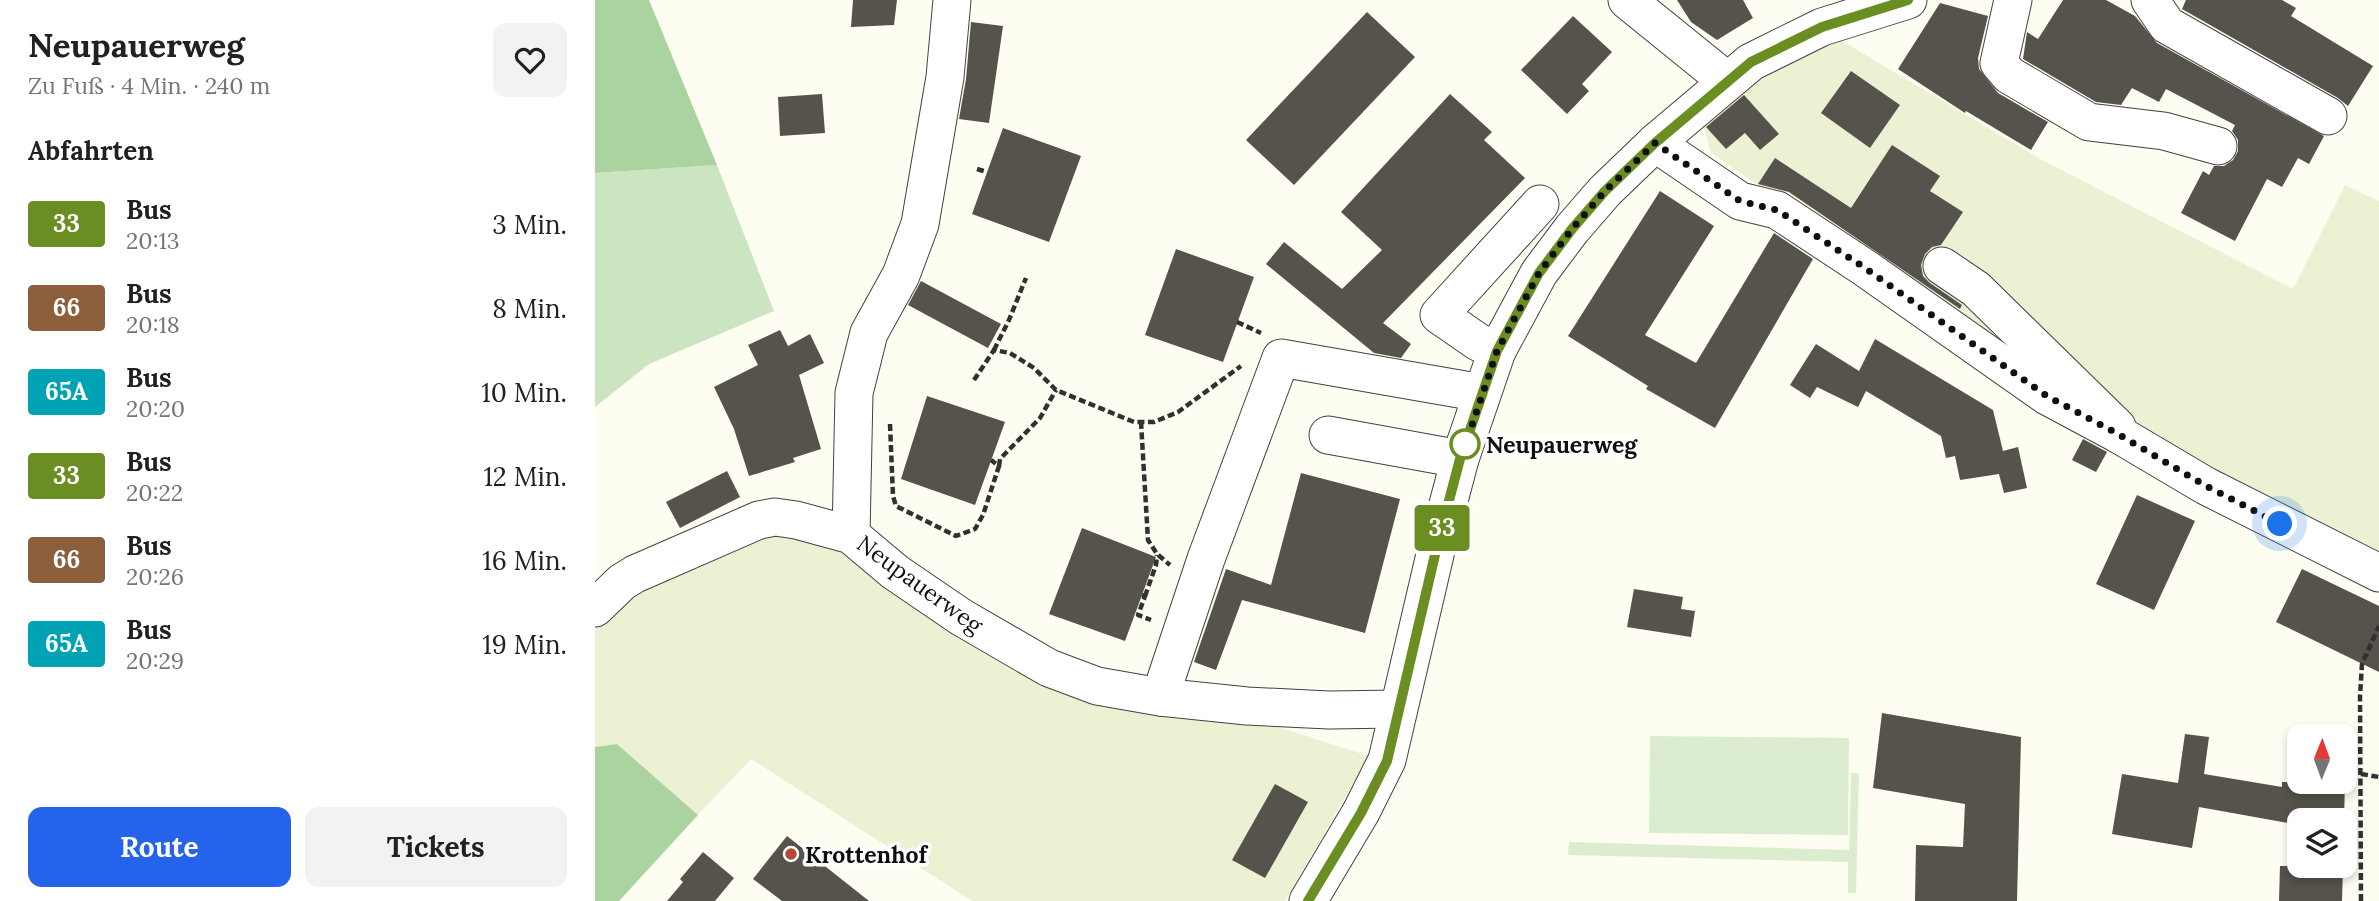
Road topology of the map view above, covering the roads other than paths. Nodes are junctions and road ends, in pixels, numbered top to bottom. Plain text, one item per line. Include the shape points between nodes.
1 (951, 0) edge
2 (1627, 0) edge
3 (1908, 0) edge
4 (2013, 0) edge
5 (2150, 0) edge
6 (1727, 81) junction
7 (2328, 116) dead end
8 (1655, 143) junction
9 (2218, 146) dead end
10 (1572, 229) junction
11 (1942, 266) dead end
12 (1497, 351) junction
13 (1482, 393) junction
14 (2118, 434) junction
15 (1328, 435) dead end
16 (1460, 459) junction
17 (851, 535) junction
18 (2379, 573) edge
19 (595, 608) edge
20 (1160, 697) junction
21 (1398, 709) junction
22 (1308, 901) edge

1 - 17 street, Neupauerweg via 945,76 920,224 901,275 869,333 854,393
2 - 6 street
3 - 6 street via 1822,27 1751,62
4 - 9 street via 1999,63 2009,75 2089,122 2164,131
5 - 7 street via 2167,25
6 - 8 street
8 - 10 street
8 - 14 street via 1740,201 1777,210 2047,396
10 - 12 street via 1539,273
10 - 12 street via 1529,195 1439,315
11 - 14 street via 1976,289 2117,427
12 - 13 street
13 - 16 street
13 - 20 street via 1281,358
14 - 18 street via 2206,486
15 - 16 street
16 - 21 street
17 - 19 street via 796,520 759,520 635,574
17 - 20 street, Neupauerweg via 961,617 1049,668 1097,686
20 - 21 street, Neupauerweg via 1247,706
21 - 22 street via 1387,761

